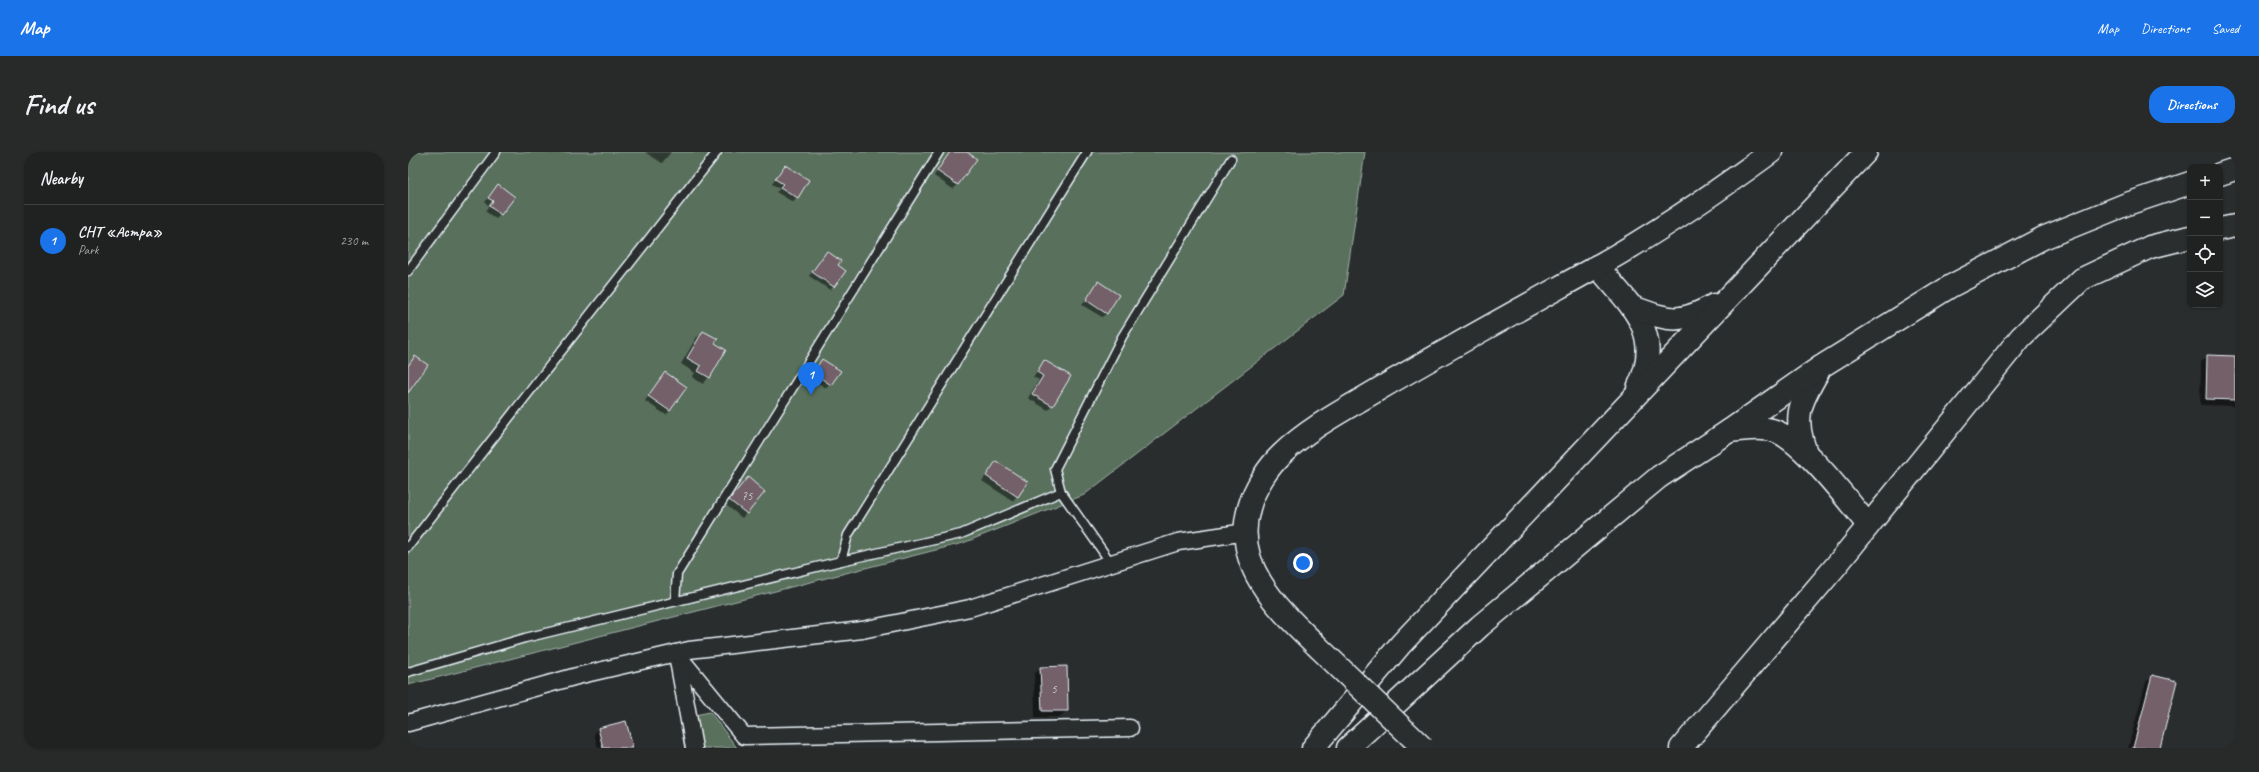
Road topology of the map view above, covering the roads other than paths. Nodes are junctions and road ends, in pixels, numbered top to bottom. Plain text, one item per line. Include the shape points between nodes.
1 (496, 152) edge
2 (717, 152) edge
3 (939, 152) edge
4 (1087, 152) edge
5 (1771, 152) edge
6 (1866, 152) edge
7 (1231, 159) dead end
8 (2235, 169) edge
9 (2223, 173) edge
10 (2187, 184) edge
11 (2235, 226) edge
12 (2223, 228) edge
13 (2187, 238) edge
14 (1597, 266) junction
15 (408, 271) edge
16 (1727, 298) junction
17 (1632, 307) junction
18 (1822, 366) junction
19 (1634, 396) junction
20 (1729, 431) junction
21 (1806, 453) junction
22 (1061, 492) junction
23 (1868, 525) junction
24 (1246, 532) junction
25 (408, 547) edge
26 (841, 561) junction
27 (1111, 563) junction
28 (675, 601) junction
29 (676, 653) junction
30 (408, 672) edge
31 (411, 720) edge
32 (1130, 728) dead end
33 (694, 748) edge
34 (1313, 748) edge
35 (1348, 748) edge
36 (1422, 748) edge
37 (1681, 748) edge

1 - 15 lane
2 - 25 lane
3 - 28 lane via 677,574
4 - 26 lane via 848,534
5 - 14 street via 1669,222
6 - 16 street
7 - 22 lane via 1122,337 1055,469
8 - 9 street
10 - 18 street via 2127,204 2043,238 1951,286
11 - 12 street
13 - 23 street via 2150,247 2082,279 2021,337
14 - 17 street
14 - 24 street via 1436,355 1318,426 1281,454 1259,485 1248,508
16 - 17 street via 1694,317 1677,320
16 - 19 street
17 - 19 street via 1644,327 1649,350 1646,371
18 - 20 street
18 - 21 street via 1804,395 1798,414 1799,433
19 - 34 street via 1401,644
20 - 21 street via 1774,431 1789,438
20 - 35 street via 1659,477 1492,616
21 - 23 street
22 - 26 lane via 961,534
22 - 27 lane
23 - 37 street
24 - 27 street via 1178,542
24 - 36 street, bridge via 1249,556 1256,576 1268,594 1316,645
26 - 28 lane
27 - 29 street via 970,608 870,629
28 - 30 lane via 525,638
29 - 31 street
29 - 32 street via 744,736
29 - 33 street

